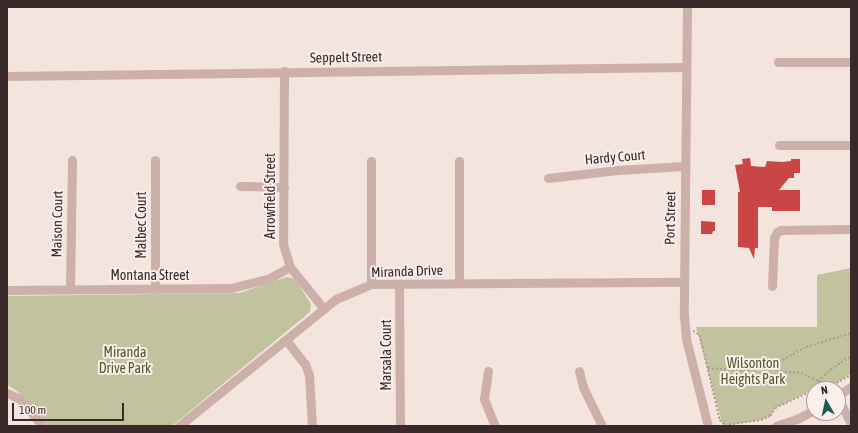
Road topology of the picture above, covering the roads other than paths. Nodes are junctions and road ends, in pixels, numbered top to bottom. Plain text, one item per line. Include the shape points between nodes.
1 (687, 7) edge
2 (778, 62) dead end
3 (851, 62) edge
4 (686, 67) junction
5 (284, 71) junction
6 (7, 76) edge
7 (778, 145) dead end
8 (851, 145) edge
9 (72, 160) dead end
10 (155, 160) dead end
11 (371, 161) dead end
12 (459, 161) dead end
13 (684, 166) junction
14 (548, 178) dead end
15 (240, 186) dead end
16 (284, 187) junction
17 (851, 229) edge
18 (290, 267) junction
19 (683, 282) junction
20 (459, 283) junction
21 (370, 284) junction
22 (400, 284) junction
23 (772, 286) dead end
24 (70, 289) junction
25 (156, 289) junction
26 (7, 290) edge
27 (324, 308) junction
28 (286, 340) junction
29 (488, 371) dead end
30 (580, 371) dead end
31 (7, 393) edge
32 (846, 413) edge
33 (806, 414) edge
34 (851, 423) edge
35 (43, 426) edge
36 (179, 426) edge
37 (312, 426) edge
38 (400, 426) edge
39 (495, 426) edge
40 (602, 426) edge
41 (708, 426) edge
42 (776, 426) edge

1 - 4 street, Port Street
2 - 3 street
4 - 5 street, Seppelt Street
4 - 13 street, Port Street
5 - 6 street, Seppelt Street
5 - 16 street, Arrowfield Street
7 - 8 street
9 - 24 street, Maison Court
10 - 25 street, Malbec Court
11 - 21 street
12 - 20 street
13 - 14 street, Hardy Court
13 - 19 street, Port Street
15 - 16 street
16 - 18 street, Arrowfield Street via 284,244
17 - 23 street via 777,232 774,238
18 - 25 street, Montana Street via 268,279 231,288
18 - 27 street, Arrowfield Street
19 - 20 street, Miranda Drive
19 - 41 street, Port Street via 685,331
20 - 22 street, Miranda Drive
21 - 22 street, Miranda Drive
21 - 27 street, Miranda Drive via 336,299
22 - 38 street, Marsala Court
24 - 25 street, Montana Street
24 - 26 street, Montana Street
27 - 28 street, Miranda Drive
28 - 36 street, Miranda Drive
28 - 37 street via 305,364 309,375
29 - 39 street via 484,399
30 - 40 street via 583,387
31 - 35 street via 20,399
32 - 34 street
33 - 42 street

